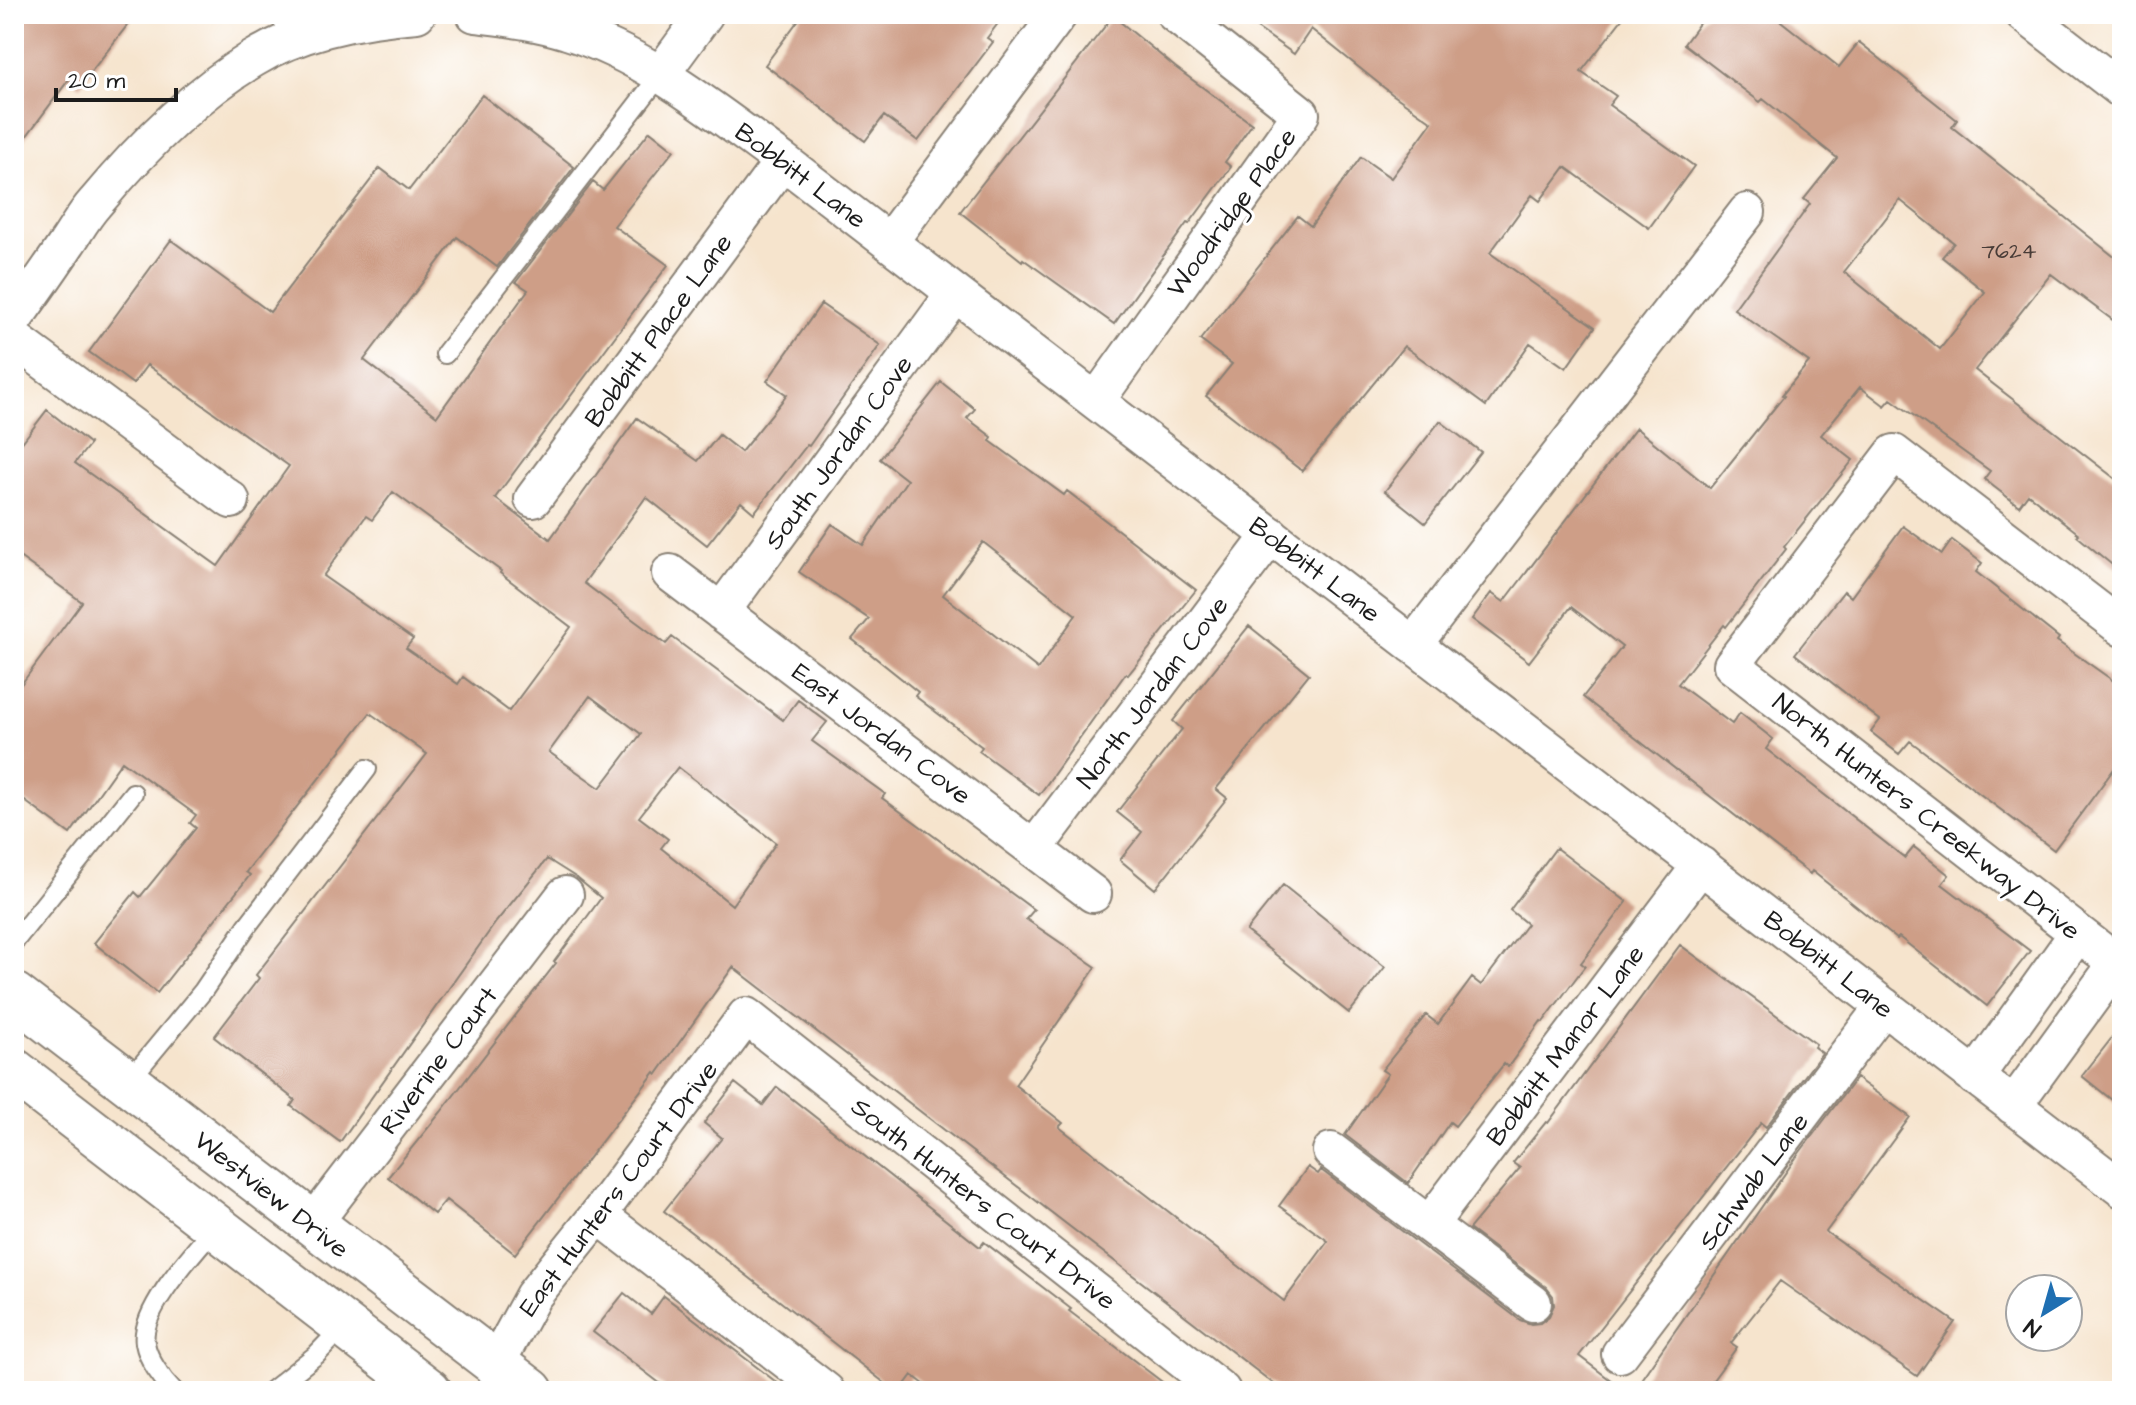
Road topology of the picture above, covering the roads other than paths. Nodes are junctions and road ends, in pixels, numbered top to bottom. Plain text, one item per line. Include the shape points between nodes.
1 (417, 14) edge
2 (475, 14) edge
3 (705, 14) edge
4 (1059, 14) edge
5 (1175, 14) edge
6 (2024, 14) edge
7 (286, 28) edge
8 (661, 74) junction
9 (2122, 90) edge
10 (783, 161) junction
11 (1747, 212) dead end
12 (889, 242) junction
13 (955, 293) junction
14 (14, 319) edge
15 (14, 339) edge
16 (445, 354) dead end
17 (1096, 401) junction
18 (533, 499) dead end
19 (231, 500) dead end
20 (1271, 535) junction
21 (670, 573) dead end
22 (721, 612) junction
23 (2122, 628) edge
24 (1413, 645) junction
25 (367, 769) dead end
26 (133, 793) dead end
27 (1034, 849) junction
28 (1701, 865) junction
29 (1093, 894) dead end
30 (565, 895) dead end
31 (2078, 933) junction
32 (14, 942) edge
33 (2119, 965) edge
34 (14, 995) edge
35 (1884, 1006) junction
36 (746, 1016) joint
37 (14, 1071) edge
38 (1975, 1077) junction
39 (127, 1083) junction
40 (2013, 1106) junction
41 (1331, 1151) dead end
42 (241, 1169) junction
43 (2122, 1189) edge
44 (598, 1215) junction
45 (210, 1222) junction
46 (312, 1225) junction
47 (1429, 1225) junction
48 (1533, 1303) dead end
49 (344, 1326) junction
50 (1620, 1354) dead end
51 (496, 1364) junction
52 (174, 1391) edge
53 (271, 1391) edge
54 (429, 1391) edge
55 (531, 1391) edge
56 (826, 1391) edge
57 (1222, 1391) edge

1 - 7 street via 334,28
2 - 8 street, Bobbitt Lane via 565,30
3 - 8 street
4 - 12 street
5 - 17 street, Woodridge Place via 1301,114
6 - 9 street
7 - 14 street via 156,136 93,205
8 - 10 street, Bobbitt Lane
8 - 16 lane
10 - 12 street, Bobbitt Lane
10 - 18 street, Bobbitt Place Lane
11 - 24 street
12 - 13 street, Bobbitt Lane
13 - 17 street, Bobbitt Lane
13 - 22 street, South Jordan Cove
15 - 19 street
17 - 20 street, Bobbitt Lane
20 - 24 street, Bobbitt Lane
20 - 27 street, North Jordan Cove
21 - 22 street, East Jordan Cove
22 - 27 street, East Jordan Cove
23 - 31 street, North Hunters Creekway Drive via 1894,453 1732,665
24 - 28 street, Bobbitt Lane
25 - 39 lane via 203,991
26 - 32 lane
27 - 29 street, East Jordan Cove
28 - 35 street, Bobbitt Lane
28 - 47 street, Bobbitt Manor Lane
30 - 46 street, Riverine Court
31 - 33 street, North Hunters Creekway Drive
31 - 38 street
33 - 40 street
34 - 39 main road, Westview Drive
35 - 38 street, Bobbitt Lane
35 - 50 street, Schwab Lane
36 - 44 street, East Hunters Court Drive
36 - 57 street, South Hunters Court Drive
37 - 45 main road
38 - 40 street, Bobbitt Lane
39 - 42 main road, Westview Drive
40 - 43 street, Bobbitt Lane
41 - 47 street
42 - 45 main road
42 - 46 main road, Westview Drive
44 - 51 street, East Hunters Court Drive via 533,1296
44 - 56 street
45 - 49 main road
45 - 52 lane via 152,1310 144,1341 161,1378
46 - 51 main road, Westview Drive
47 - 48 street
49 - 53 lane
49 - 54 main road
51 - 55 main road, Westview Drive

